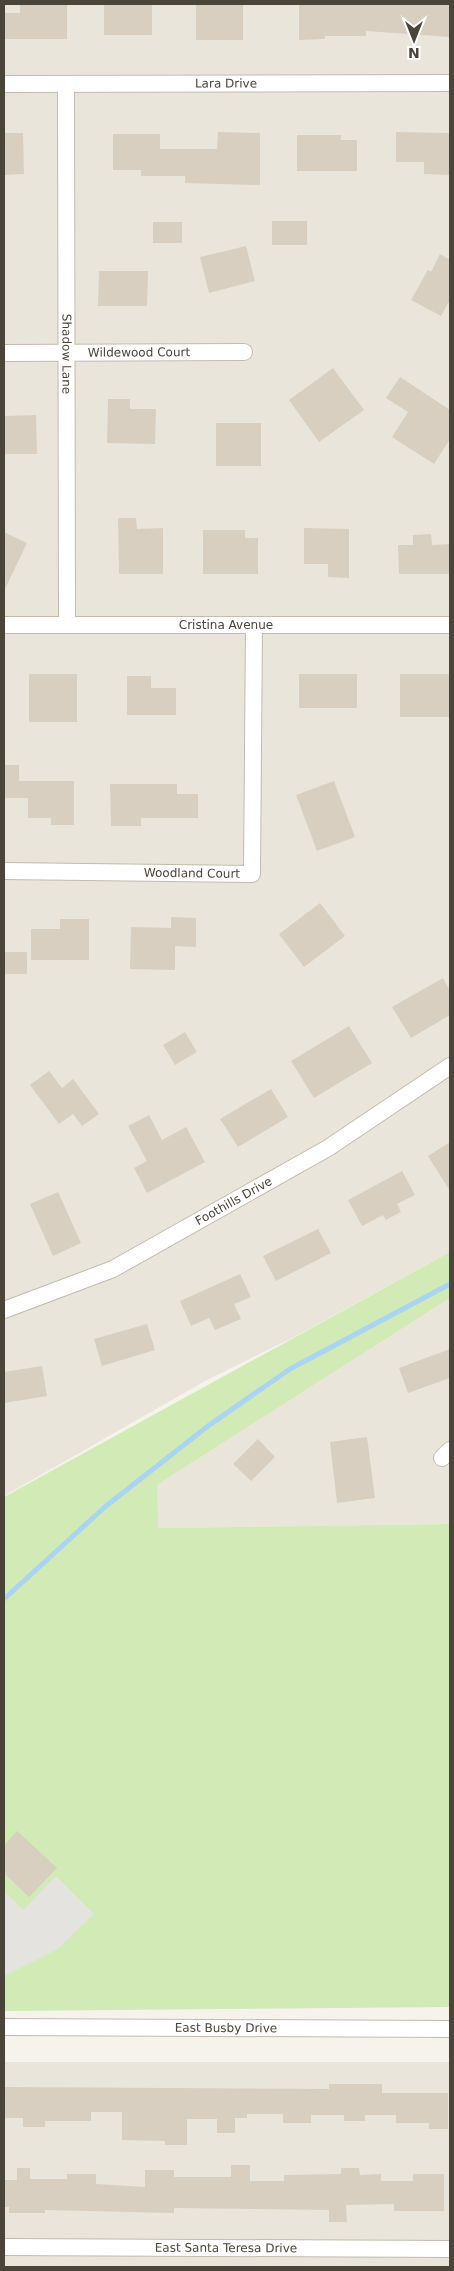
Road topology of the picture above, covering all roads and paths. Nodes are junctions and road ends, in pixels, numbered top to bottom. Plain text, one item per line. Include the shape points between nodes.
1 (450, 83) edge
2 (4, 84) edge
3 (66, 84) junction
4 (4, 352) edge
5 (66, 352) junction
6 (244, 352) dead end
7 (4, 625) edge
8 (66, 625) junction
9 (254, 625) junction
10 (450, 625) edge
11 (4, 871) edge
12 (450, 1066) edge
13 (4, 1310) edge
14 (4, 2027) edge
15 (450, 2029) edge
16 (4, 2247) edge
17 (450, 2249) edge

1 - 3 street, Lara Drive
2 - 3 street, Lara Drive
3 - 5 street, Shadow Lane
4 - 5 street, Wildewood Court
5 - 6 street, Wildewood Court
5 - 8 street, Shadow Lane
7 - 8 street, Cristina Avenue
8 - 9 street, Cristina Avenue
9 - 10 street, Cristina Avenue
9 - 11 street, Woodland Court via 252,874
12 - 13 street, Foothills Drive via 328,1148 113,1269
14 - 15 street, East Busby Drive
16 - 17 street, East Santa Teresa Drive

